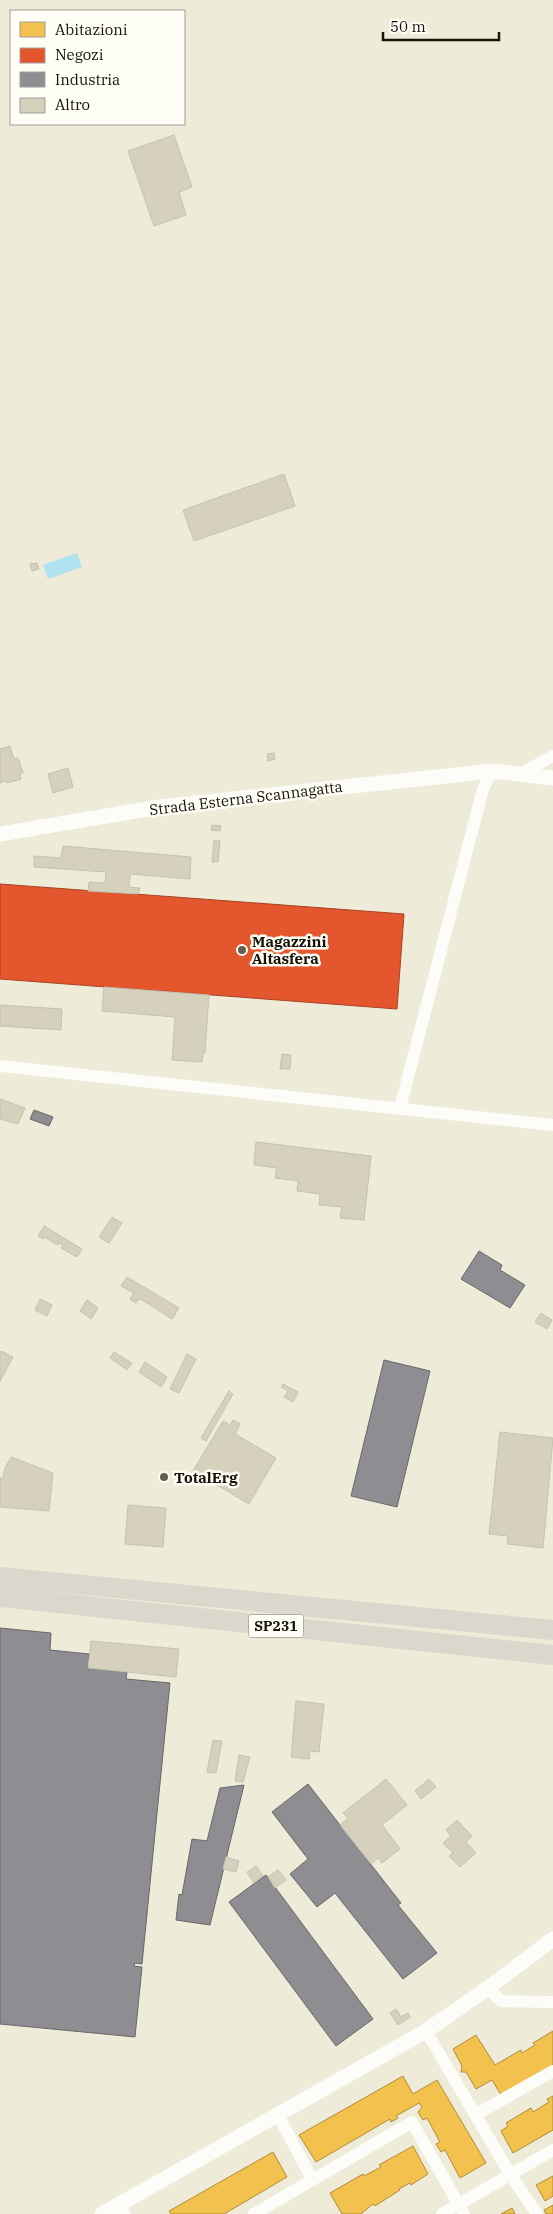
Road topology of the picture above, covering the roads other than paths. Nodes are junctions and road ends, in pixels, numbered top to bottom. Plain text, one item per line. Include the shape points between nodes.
1 (553, 756) edge
2 (492, 771) junction
3 (522, 773) junction
4 (553, 778) edge
5 (0, 834) edge
6 (0, 1066) edge
7 (400, 1108) junction
8 (553, 1125) edge
9 (0, 1577) edge
10 (0, 1597) edge
11 (553, 1630) edge
12 (530, 1653) junction
13 (553, 1655) edge
14 (553, 1666) edge
15 (553, 1939) edge
16 (488, 1988) junction
17 (553, 2002) edge
18 (426, 2031) junction
19 (553, 2071) edge
20 (278, 2115) junction
21 (475, 2115) junction
22 (553, 2150) edge
23 (510, 2174) junction
24 (312, 2179) junction
25 (122, 2209) edge
26 (461, 2209) edge
27 (102, 2214) edge
28 (254, 2214) edge
29 (442, 2214) edge
30 (537, 2214) edge

1 - 3 street
2 - 3 street, Strada Esterna Scannagatta
2 - 5 street, Strada Esterna Scannagatta via 159,807
2 - 7 street via 483,789
3 - 4 street, Strada Esterna Scannagatta
6 - 7 street
7 - 8 street
9 - 11 highway, SP231
10 - 12 highway, SP231
12 - 13 highway, SP231
12 - 14 highway
15 - 16 street
16 - 17 street via 501,2001
16 - 18 street
18 - 20 street
18 - 21 street
19 - 21 street
20 - 24 street
20 - 25 street
21 - 23 street
22 - 23 street
23 - 26 street
23 - 30 street
24 - 26 street via 412,2122
24 - 28 street
25 - 27 street
26 - 29 street

